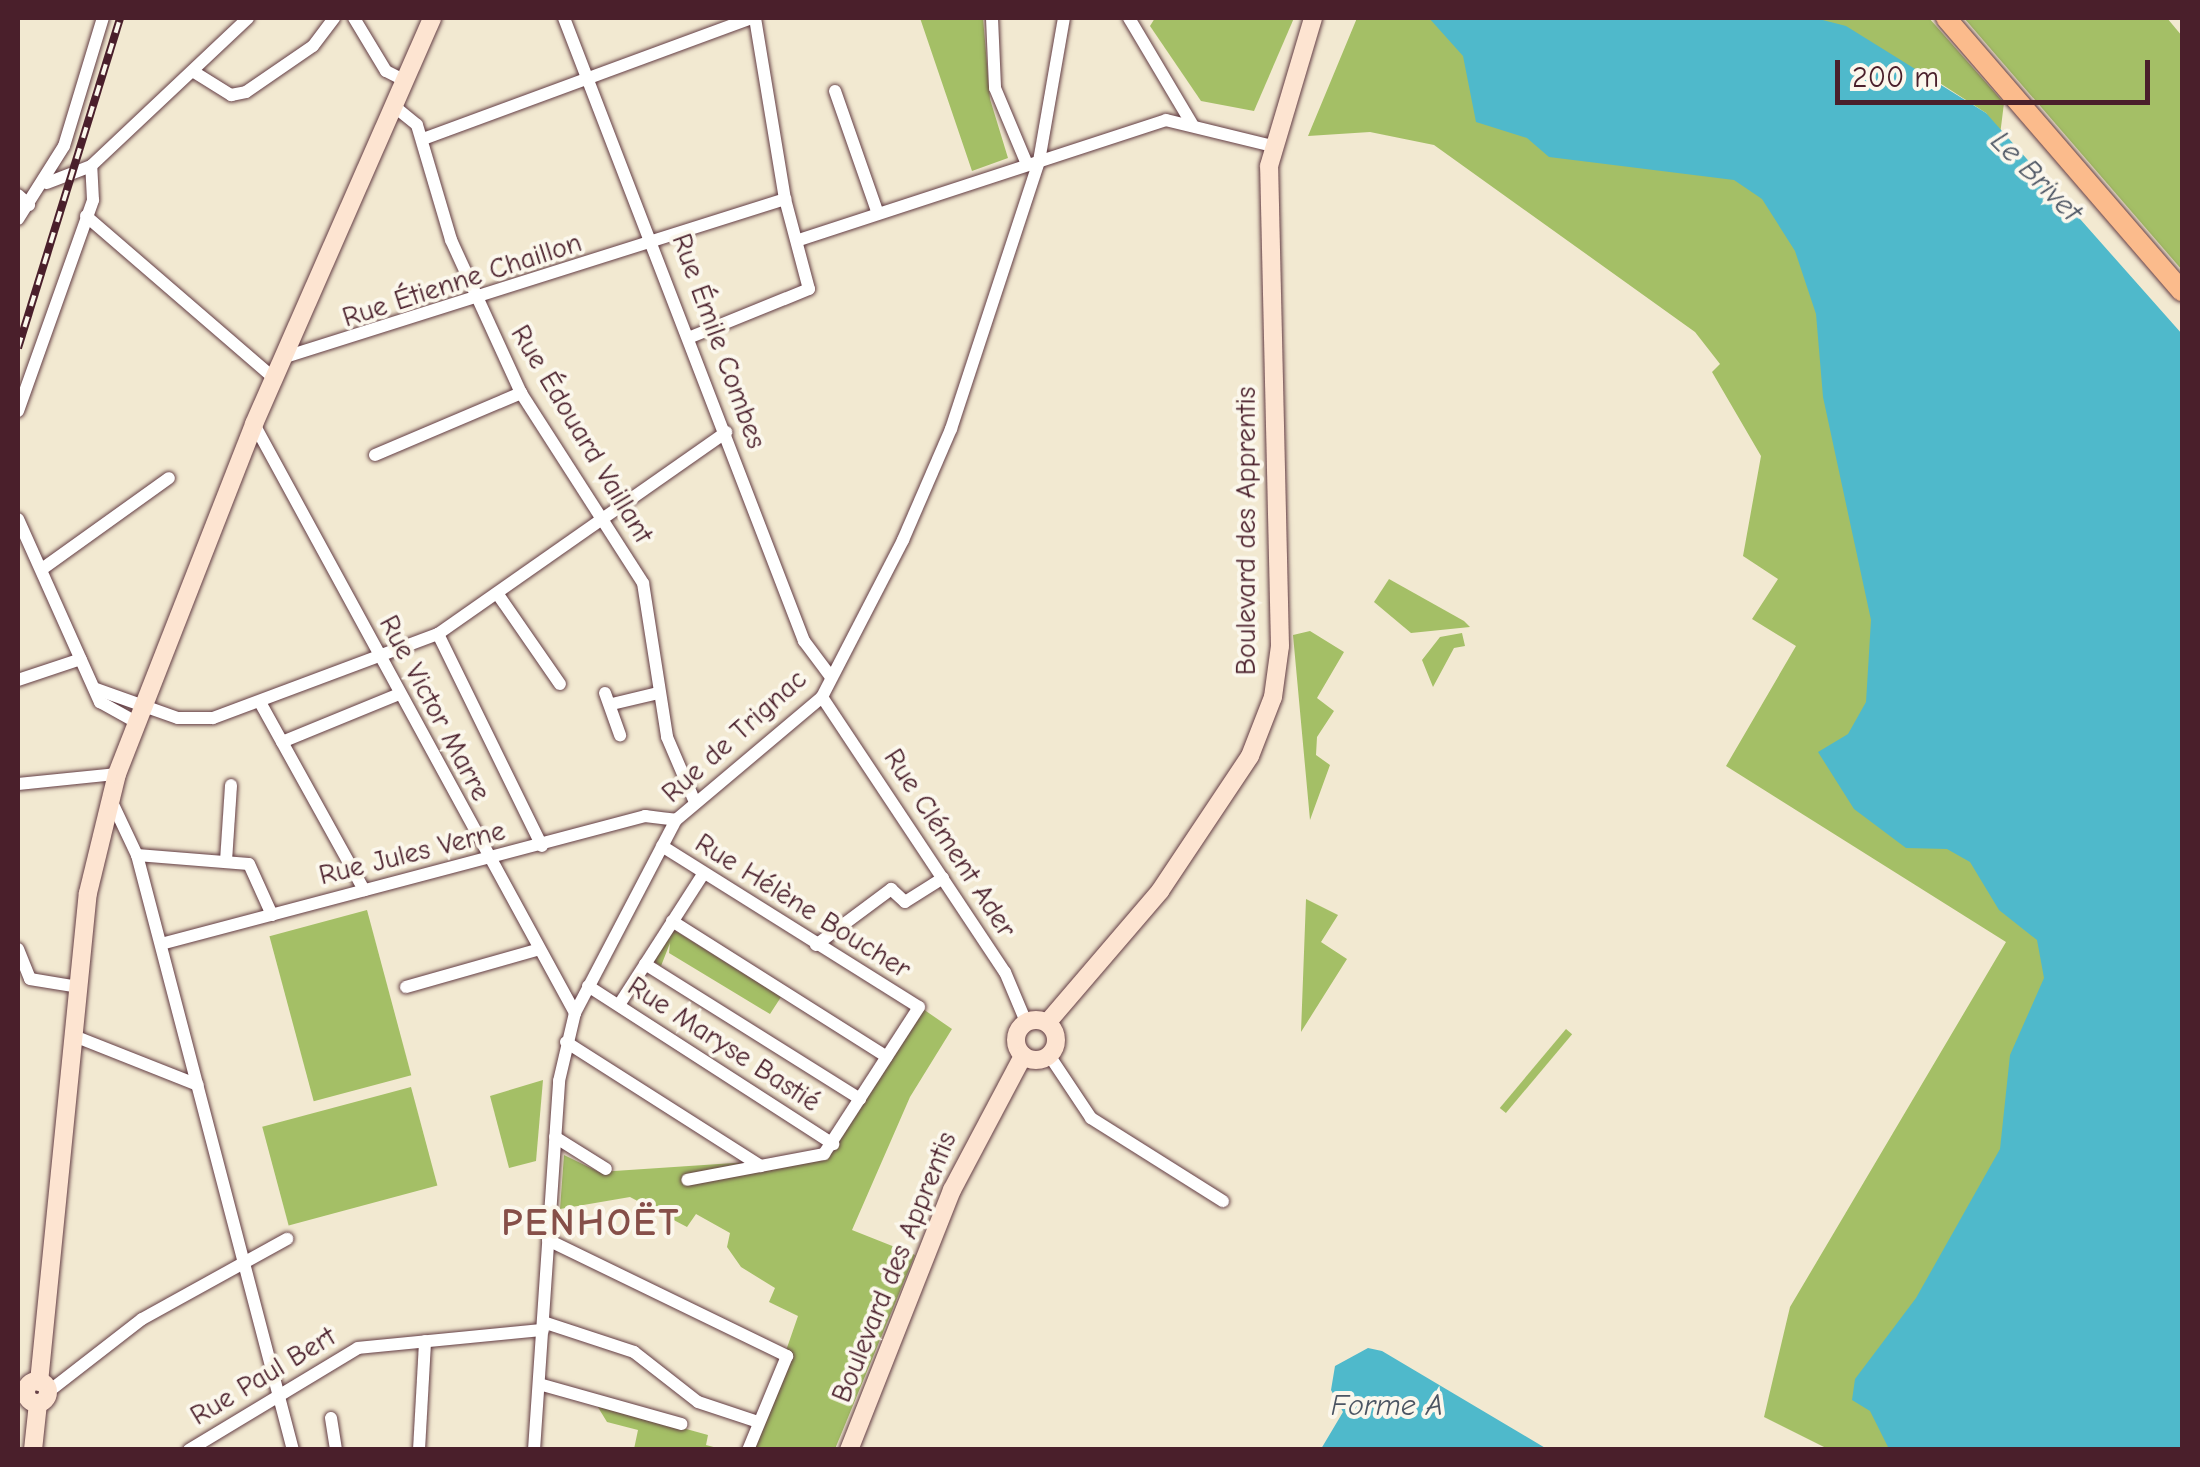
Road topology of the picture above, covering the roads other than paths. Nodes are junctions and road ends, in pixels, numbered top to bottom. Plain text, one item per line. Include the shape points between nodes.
1 (103, 18) edge
2 (248, 18) edge
3 (334, 18) edge
4 (354, 18) edge
5 (432, 18) edge
6 (564, 18) edge
7 (753, 18) edge
8 (992, 18) edge
9 (1064, 18) edge
10 (1129, 18) edge
11 (1313, 18) edge
12 (1946, 18) edge
13 (194, 72) junction
14 (588, 77) junction
15 (406, 81) junction
16 (835, 91) dead end
17 (395, 106) junction
18 (1192, 124) junction
19 (423, 139) junction
20 (1273, 146) junction
21 (1033, 162) junction
22 (91, 166) junction
23 (47, 183) junction
24 (18, 195) edge
25 (784, 199) junction
26 (30, 205) junction
27 (878, 214) junction
28 (86, 216) junction
29 (18, 220) edge
30 (800, 240) junction
31 (657, 244) junction
32 (2182, 291) edge
33 (476, 303) junction
34 (691, 337) junction
35 (282, 358) junction
36 (274, 378) junction
37 (521, 394) junction
38 (18, 411) edge
39 (254, 424) junction
40 (726, 432) junction
41 (375, 455) dead end
42 (169, 478) dead end
43 (18, 518) edge
44 (606, 523) junction
45 (42, 569) junction
46 (499, 596) junction
47 (438, 634) junction
48 (378, 656) junction
49 (81, 659) junction
50 (832, 677) junction
51 (18, 680) edge
52 (560, 684) dead end
53 (658, 693) junction
54 (399, 694) junction
55 (822, 697) junction
56 (261, 704) junction
57 (136, 713) junction
58 (620, 735) dead end
59 (282, 742) junction
60 (117, 774) junction
61 (18, 784) edge
62 (231, 785) dead end
63 (110, 798) junction
64 (694, 800) junction
65 (676, 820) junction
66 (104, 824) junction
67 (128, 827) junction
68 (542, 846) junction
69 (662, 846) junction
70 (137, 854) junction
71 (226, 861) junction
72 (490, 861) junction
73 (703, 874) junction
74 (943, 878) junction
75 (364, 890) junction
76 (272, 915) junction
77 (672, 922) junction
78 (161, 944) junction
79 (816, 945) junction
80 (18, 949) edge
81 (537, 950) junction
82 (645, 964) junction
83 (588, 986) junction
84 (79, 987) junction
85 (406, 987) dead end
86 (618, 1005) junction
87 (575, 1013) junction
88 (1026, 1022) junction
89 (1048, 1023) junction
90 (74, 1036) junction
91 (566, 1042) junction
92 (1049, 1055) junction
93 (1023, 1056) junction
94 (887, 1057) junction
95 (198, 1084) junction
96 (860, 1099) junction
97 (555, 1137) junction
98 (834, 1144) junction
99 (761, 1166) junction
100 (606, 1169) dead end
101 (687, 1180) dead end
102 (1224, 1201) dead end
103 (287, 1239) dead end
104 (548, 1240) junction
105 (244, 1260) junction
106 (543, 1326) junction
107 (424, 1341) junction
108 (539, 1384) junction
109 (42, 1392) junction
110 (279, 1397) junction
111 (330, 1418) dead end
112 (758, 1422) junction
113 (681, 1424) dead end
114 (33, 1450) edge
115 (189, 1450) edge
116 (293, 1450) edge
117 (336, 1450) edge
118 (419, 1450) edge
119 (534, 1450) edge
120 (748, 1450) edge
121 (850, 1450) edge

1 - 23 street
2 - 13 street
3 - 13 street via 313,46 246,92 232,95
4 - 15 street via 386,71
5 - 15 main road
6 - 14 street, Rue Émile Combes
7 - 14 street
7 - 25 street
8 - 21 street via 995,88
9 - 21 street, Rue de Trignac
10 - 18 street
11 - 20 main road, Boulevard des Apprentis
12 - 32 main road
13 - 22 street
14 - 19 street
14 - 31 street, Rue Émile Combes
15 - 17 main road
16 - 27 street
17 - 19 street, Rue Édouard Vaillant
17 - 35 main road
18 - 20 street
18 - 21 street via 1166,120
19 - 33 street, Rue Édouard Vaillant
20 - 89 main road, Boulevard des Apprentis via 1280,646 1273,697 1250,756 1160,891
21 - 27 street
21 - 50 street, Rue de Trignac via 950,429
22 - 23 street
22 - 28 street via 98,184
23 - 26 street
24 - 26 street
25 - 30 street
25 - 31 street, Rue Étienne Chaillon
26 - 29 street
27 - 30 street
28 - 36 street
28 - 38 street
30 - 34 street via 809,289
31 - 33 street, Rue Étienne Chaillon
31 - 34 street, Rue Émile Combes
33 - 35 street, Rue Étienne Chaillon
33 - 37 street, Rue Édouard Vaillant
34 - 40 street, Rue Émile Combes
35 - 36 main road
36 - 39 main road
37 - 41 street
37 - 44 street, Rue Édouard Vaillant
39 - 48 street, Rue Victor Marre
39 - 57 main road
40 - 44 street
40 - 50 street, Rue Émile Combes via 804,641
42 - 45 street
43 - 45 street
44 - 46 street
44 - 53 street, Rue Édouard Vaillant via 643,583
45 - 49 street
46 - 47 street
46 - 52 street
47 - 48 street
47 - 68 street
48 - 54 street, Rue Victor Marre
48 - 56 street
49 - 51 street
49 - 57 street via 100,702
50 - 55 street, Rue de Trignac
53 - 58 street via 608,698
53 - 64 street, Rue Édouard Vaillant
54 - 59 street
54 - 72 street, Rue Victor Marre
55 - 64 street, Rue de Trignac
55 - 74 street, Rue Clément Ader
56 - 57 street via 213,718
56 - 59 street
57 - 60 main road
59 - 75 street
60 - 61 street
60 - 63 main road
62 - 71 street
63 - 66 main road
63 - 67 street
64 - 65 street, Rue de Trignac
65 - 68 street, Rue Jules Verne via 645,816
65 - 69 street, Rue de Trignac
66 - 67 street
66 - 84 main road
67 - 70 street
68 - 72 street, Rue Jules Verne
69 - 73 street, Rue Hélène Boucher
69 - 83 street, Rue de Trignac
70 - 71 street
70 - 78 street
71 - 76 street via 249,864
72 - 75 street, Rue Jules Verne
72 - 81 street, Rue Victor Marre
73 - 77 street
73 - 79 street, Rue Hélène Boucher
74 - 79 street via 905,902 891,889
74 - 88 street, Rue Clément Ader
75 - 76 street, Rue Jules Verne
76 - 78 street, Rue Jules Verne
77 - 82 street
77 - 94 street
78 - 95 street
79 - 94 street, Rue Hélène Boucher via 919,1007
80 - 84 street via 30,979
81 - 85 street
81 - 87 street, Rue Victor Marre
82 - 86 street
82 - 96 street
83 - 86 street, Rue Maryse Bastié
83 - 87 street, Rue de Trignac
84 - 90 main road
86 - 98 street, Rue Maryse Bastié
87 - 91 street, Rue de Trignac
88 - 89 main road
88 - 93 main road via 1016,1038
89 - 92 main road via 1056,1039
90 - 95 street
90 - 109 main road
91 - 97 street, Rue de Trignac
91 - 99 street
92 - 93 main road
92 - 102 street via 1091,1118
93 - 121 main road, Boulevard des Apprentis via 952,1190
94 - 96 street
95 - 105 street
96 - 98 street
97 - 100 street
97 - 104 street, Rue de Trignac
98 - 99 street via 824,1154
99 - 101 street
103 - 105 street
104 - 106 street, Rue de Trignac
104 - 112 street via 786,1356
105 - 109 street via 142,1319
105 - 110 street
106 - 107 street, Rue Paul Bert
106 - 108 street, Rue de Trignac
106 - 112 street via 634,1352 698,1402
107 - 110 street, Rue Paul Bert via 358,1348
107 - 118 street
108 - 113 street
108 - 119 street, Rue de Trignac
109 - 114 main road
110 - 115 street, Rue Paul Bert
110 - 116 street
111 - 117 street
112 - 120 street

